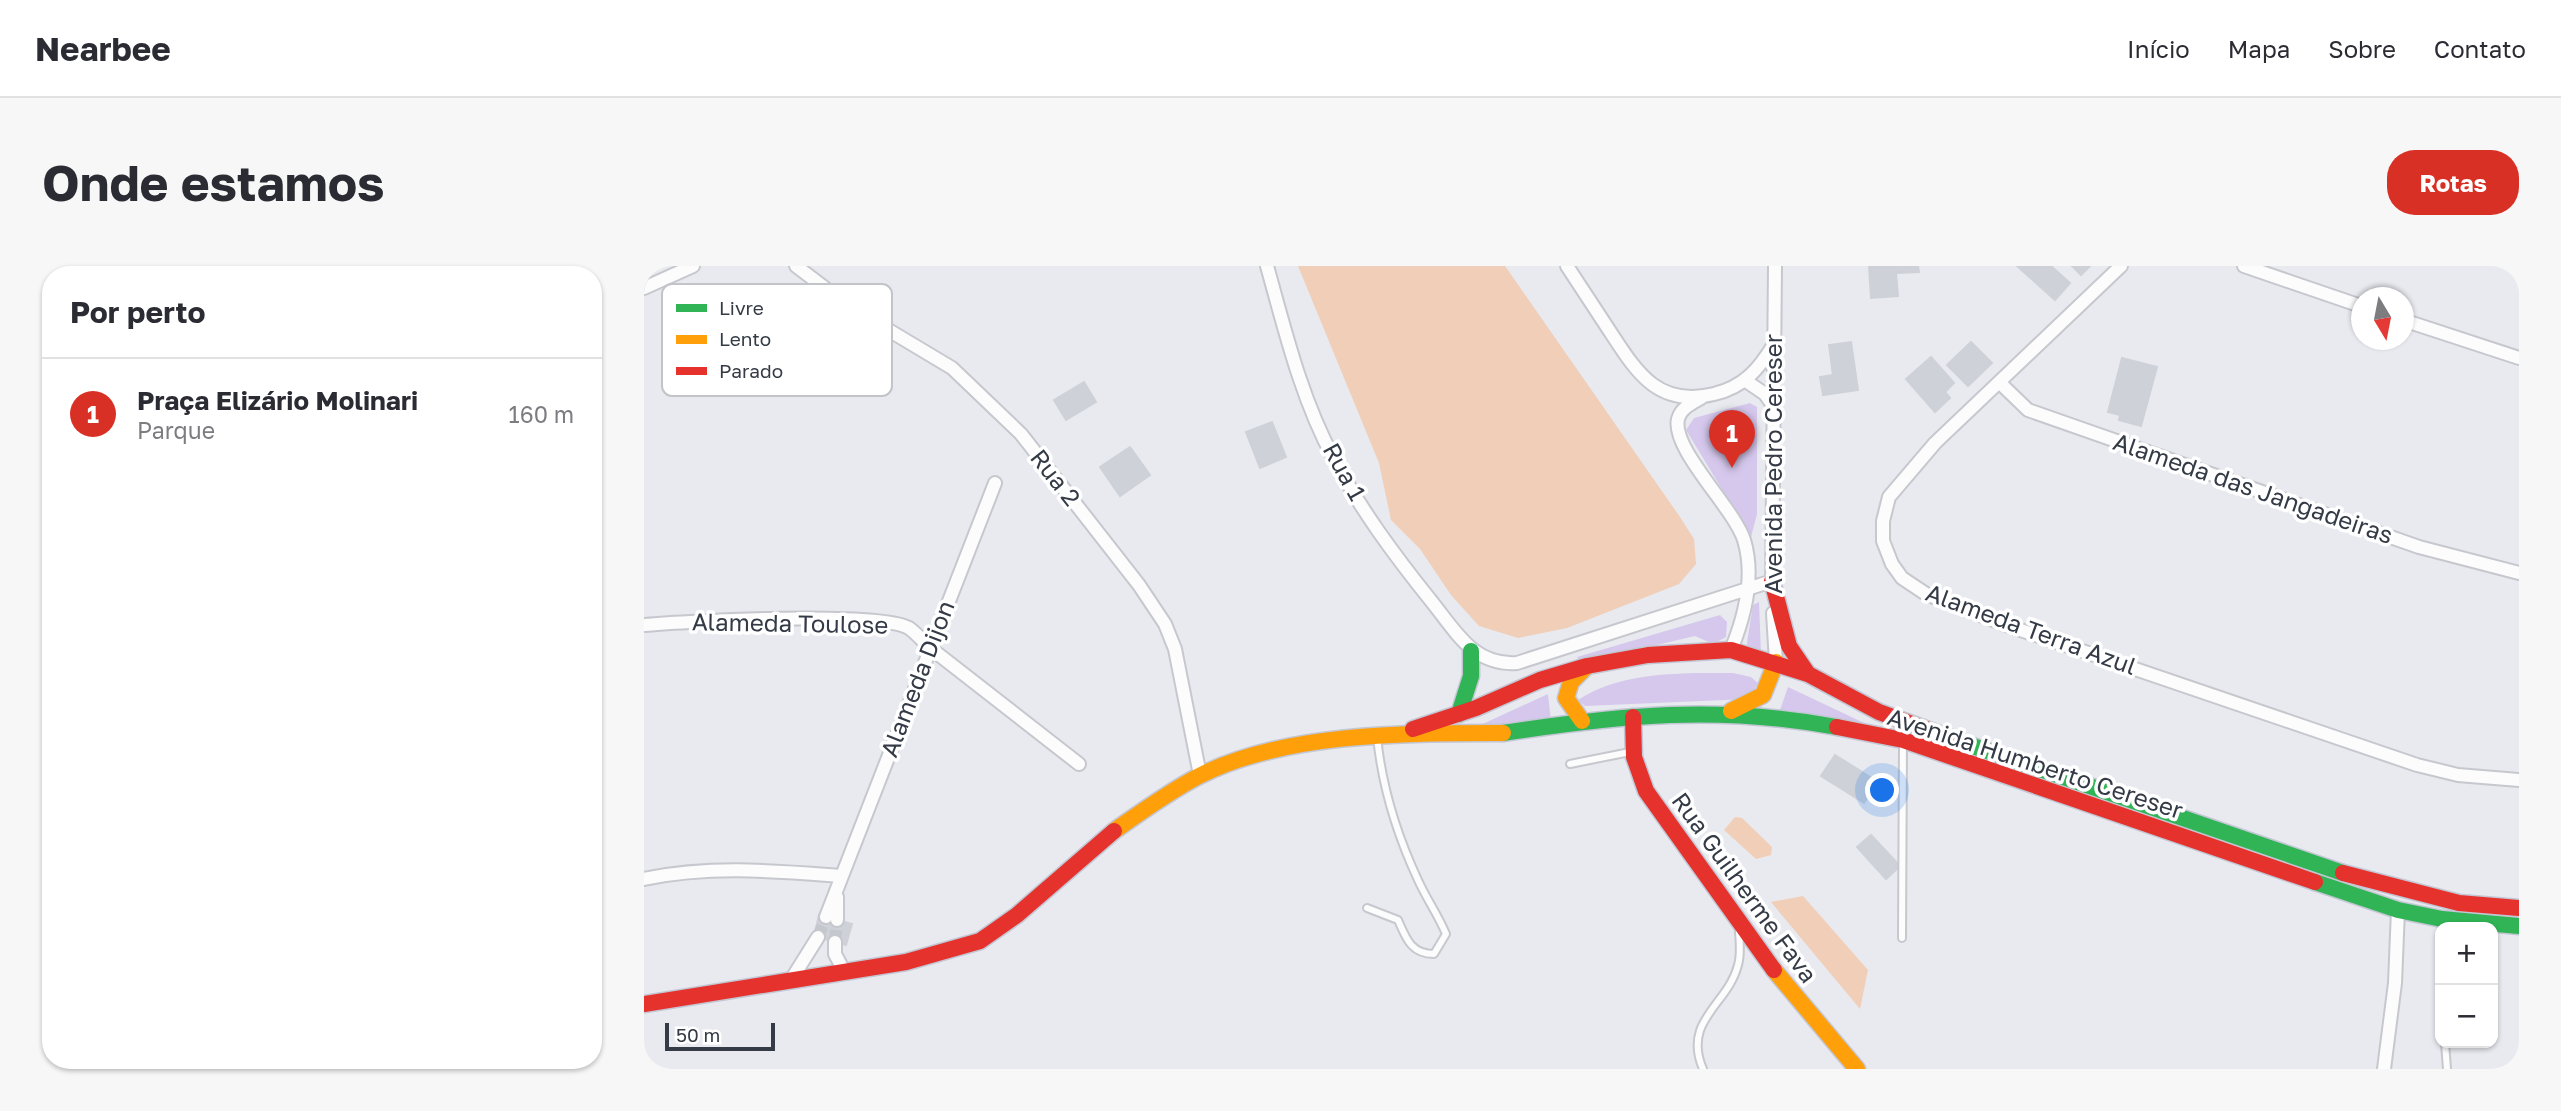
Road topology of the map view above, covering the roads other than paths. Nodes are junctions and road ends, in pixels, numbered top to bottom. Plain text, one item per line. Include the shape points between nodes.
1 (693, 266) edge
2 (796, 266) edge
3 (1267, 266) edge
4 (1567, 266) edge
5 (1775, 266) edge
6 (2121, 266) edge
7 (2244, 266) edge
8 (820, 284) edge
9 (644, 288) edge
10 (2351, 303) edge
11 (2414, 324) edge
12 (892, 332) edge
13 (1775, 343) junction
14 (2519, 358) edge
15 (1746, 381) junction
16 (1999, 382) junction
17 (1705, 397) junction
18 (1774, 408) junction
19 (995, 483) dead end
20 (2519, 573) edge
21 (1772, 581) junction
22 (1748, 589) junction
23 (644, 625) edge
24 (929, 647) junction
25 (1731, 650) junction
26 (1471, 651) junction
27 (1776, 662) junction
28 (1587, 666) junction
29 (1808, 674) junction
30 (1727, 713) junction
31 (1459, 714) junction
32 (1633, 717) junction
33 (1582, 722) junction
34 (1402, 732) junction
35 (1377, 735) junction
36 (1903, 740) junction
37 (1632, 751) junction
38 (1079, 764) dead end
39 (1570, 764) dead end
40 (1200, 775) junction
41 (2519, 780) edge
42 (842, 876) junction
43 (644, 879) edge
44 (1367, 908) dead end
45 (2519, 908) edge
46 (2398, 910) junction
47 (832, 918) tunnel mouth
48 (2439, 922) edge
49 (2498, 925) edge
50 (2519, 926) edge
51 (1739, 927) junction
52 (818, 937) tunnel mouth
53 (1902, 938) dead end
54 (835, 942) tunnel mouth
55 (845, 972) junction
56 (791, 980) junction
57 (644, 1004) edge
58 (2445, 1048) edge
59 (1703, 1069) edge
60 (1857, 1069) edge
61 (2384, 1069) edge
62 (2447, 1069) edge

1 - 9 street
2 - 8 street, Rua 2
3 - 26 street, Rua 1 via 1308,401 1333,457 1388,547
4 - 17 street via 1640,375 1676,396
5 - 13 street, Avenida Pedro Cereser
6 - 16 street, Alameda Terra Azul
7 - 10 street
11 - 14 street
12 - 40 street, Rua 2 via 952,368 1021,433 1139,585 1165,624 1175,649
13 - 15 street
13 - 18 street, Avenida Pedro Cereser
15 - 17 street
15 - 18 street via 1765,394
16 - 20 street, Alameda das Jangadeiras via 2028,410 2419,547
16 - 41 street, Alameda Terra Azul via 1935,443 1889,496 1884,541 1902,578 1926,594 2006,625 2417,765 2458,775
17 - 22 street via 1683,410 1678,426 1686,449 1743,538
18 - 21 street, Avenida Pedro Cereser
19 - 24 street, Alameda Dijon
21 - 22 street
21 - 27 street, Avenida Pedro Cereser
21 - 29 main road via 1789,646
22 - 25 street
22 - 26 street via 1517,663 1499,664
23 - 24 street, Alameda Toulose via 701,620 889,622 909,628
24 - 38 street, Alameda Toulose
24 - 42 street, Alameda Dijon
25 - 27 main road, Avenida Humberto Cereser
25 - 28 main road, Avenida Humberto Cereser via 1648,655
26 - 31 main road via 1471,676
27 - 29 main road, Avenida Humberto Cereser
27 - 30 main road via 1763,695
28 - 31 main road, Avenida Humberto Cereser
28 - 33 main road via 1571,682 1566,698
29 - 45 main road, Avenida Humberto Cereser via 1879,712 2003,758 2364,880 2459,903
30 - 32 main road, Avenida Humberto Cereser
30 - 36 main road, Avenida Humberto Cereser via 1812,720
31 - 34 main road, Avenida Humberto Cereser
32 - 33 main road, Avenida Humberto Cereser
32 - 37 main road, Rua Guilherme Fava
33 - 34 main road, Avenida Humberto Cereser via 1503,733
34 - 35 main road, Avenida Humberto Cereser
35 - 40 main road, Avenida Humberto Cereser via 1276,750
35 - 44 lane via 1383,780 1399,830 1418,881 1446,934 1434,954 1423,954 1407,943 1398,920
36 - 46 main road, Avenida Humberto Cereser
36 - 53 lane
37 - 39 lane
37 - 51 main road, Rua Guilherme Fava via 1649,796
40 - 55 main road, Avenida Humberto Cereser via 1101,841 1017,915 980,941 906,962
42 - 43 street via 704,870
42 - 47 street, Alameda Dijon
46 - 48 main road, Avenida Humberto Cereser
46 - 61 street
49 - 50 main road, Avenida Humberto Cereser
51 - 59 lane via 1738,968 1701,1026 1697,1042
51 - 60 main road, Rua Guilherme Fava
52 - 56 street
54 - 55 street via 835,954
55 - 56 main road, Avenida Humberto Cereser
56 - 57 main road, Avenida Humberto Cereser
58 - 62 lane

